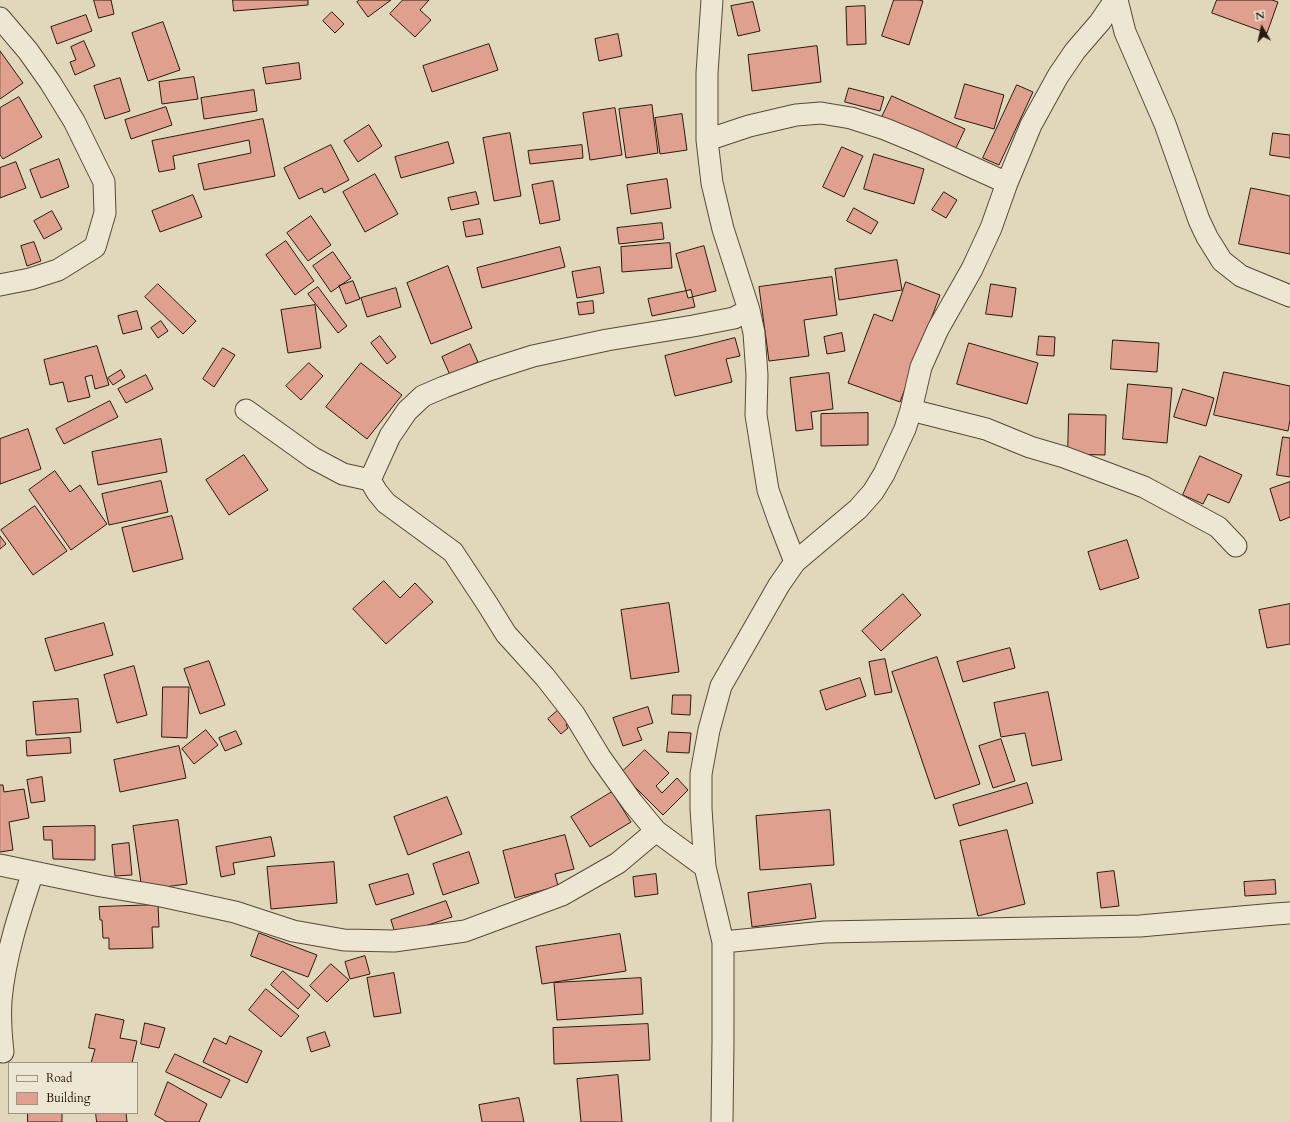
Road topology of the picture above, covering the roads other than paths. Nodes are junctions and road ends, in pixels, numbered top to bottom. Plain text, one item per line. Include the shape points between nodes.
1 (712, 0) edge
2 (1116, 0) edge
3 (0, 18) edge
4 (707, 140) junction
5 (1007, 183) junction
6 (0, 285) edge
7 (1290, 296) edge
8 (749, 310) junction
9 (246, 410) dead end
10 (911, 410) junction
11 (370, 480) junction
12 (1236, 546) dead end
13 (795, 562) junction
14 (656, 831) junction
15 (0, 865) edge
16 (705, 867) junction
17 (33, 872) junction
18 (1290, 914) edge
19 (723, 942) junction
20 (3, 1052) dead end
21 (722, 1122) edge

1 - 4 street via 707,73
2 - 5 street via 1058,76 1031,125
2 - 7 street via 1125,32 1165,124 1207,237 1222,262 1241,276
3 - 6 street via 28,51 74,121 104,182 105,213 95,247 58,270
4 - 5 street via 749,126 796,115 822,113 852,118 885,129
4 - 8 street via 712,183 723,229
5 - 10 street via 991,228 972,269 938,329 921,367
8 - 11 street via 734,318 533,356 422,396 407,411 390,436
8 - 13 street via 754,333 757,375 756,414 768,490
9 - 11 street via 313,458 343,474
10 - 12 street via 986,430 1144,487 1218,527
10 - 13 street via 905,429 873,492 858,509
11 - 14 street via 386,503 452,552 506,634 574,714 600,757
13 - 16 street via 721,686 708,730 701,774
14 - 16 street
14 - 17 street via 618,863 562,895 465,931 394,941 344,940 301,932 227,910
15 - 17 street
16 - 19 street
17 - 20 street via 8,958 1,1000
18 - 19 street via 1140,926 825,932
19 - 21 street

